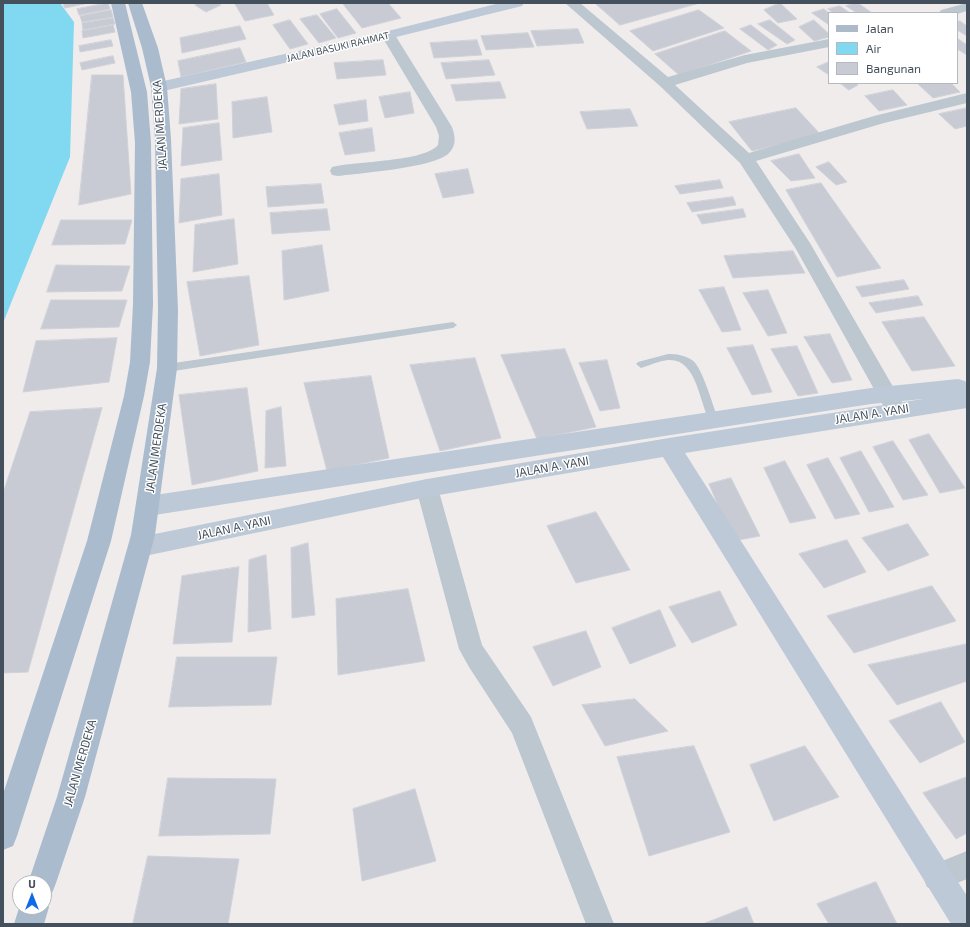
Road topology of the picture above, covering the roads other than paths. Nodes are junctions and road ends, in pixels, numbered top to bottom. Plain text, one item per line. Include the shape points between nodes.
1 (118, 3) edge
2 (135, 3) edge
3 (517, 3) edge
4 (572, 3) edge
5 (964, 6) edge
6 (949, 12) edge
7 (388, 35) junction
8 (828, 43) edge
9 (665, 83) junction
10 (159, 87) junction
11 (967, 98) edge
12 (746, 158) junction
13 (338, 170) dead end
14 (154, 227) junction
15 (453, 325) dead end
16 (641, 364) dead end
17 (167, 368) junction
18 (967, 386) edge
19 (967, 400) edge
20 (891, 402) junction
21 (714, 419) junction
22 (555, 443) junction
23 (669, 447) junction
24 (564, 465) junction
25 (427, 488) junction
26 (148, 506) junction
27 (140, 547) junction
28 (3, 836) edge
29 (967, 865) edge
30 (45, 875) edge
31 (937, 877) junction
32 (967, 923) edge
33 (600, 924) edge

1 - 14 main road, JALAN MERDEKA via 140,92
2 - 10 main road, JALAN MERDEKA via 150,48
3 - 7 street, JALAN BASUKI RAHMAT
4 - 9 street
5 - 6 street
7 - 10 street, JALAN BASUKI RAHMAT
7 - 13 street via 444,127 446,145 438,154 422,159
8 - 9 street via 744,59
9 - 12 street
10 - 14 main road, JALAN MERDEKA via 163,139
11 - 12 street via 879,119
12 - 20 street via 804,247
14 - 17 main road, JALAN MERDEKA via 168,310
14 - 28 main road, JALAN MERDEKA via 134,396 98,540
15 - 17 lane
16 - 21 lane via 668,357 680,358 690,363
17 - 26 main road, JALAN MERDEKA
18 - 20 street, JALAN A. YANI
19 - 20 street, JALAN A. YANI
20 - 21 street, JALAN A. YANI
20 - 23 street, JALAN A. YANI
21 - 22 street, JALAN A. YANI
22 - 24 street
22 - 26 street, JALAN A. YANI
23 - 24 street, JALAN A. YANI
23 - 31 street
24 - 25 street, JALAN A. YANI
25 - 27 street, JALAN A. YANI
25 - 33 street via 471,649 522,726
26 - 27 main road, JALAN MERDEKA
27 - 30 main road, JALAN MERDEKA via 71,798
29 - 31 street
31 - 32 street

